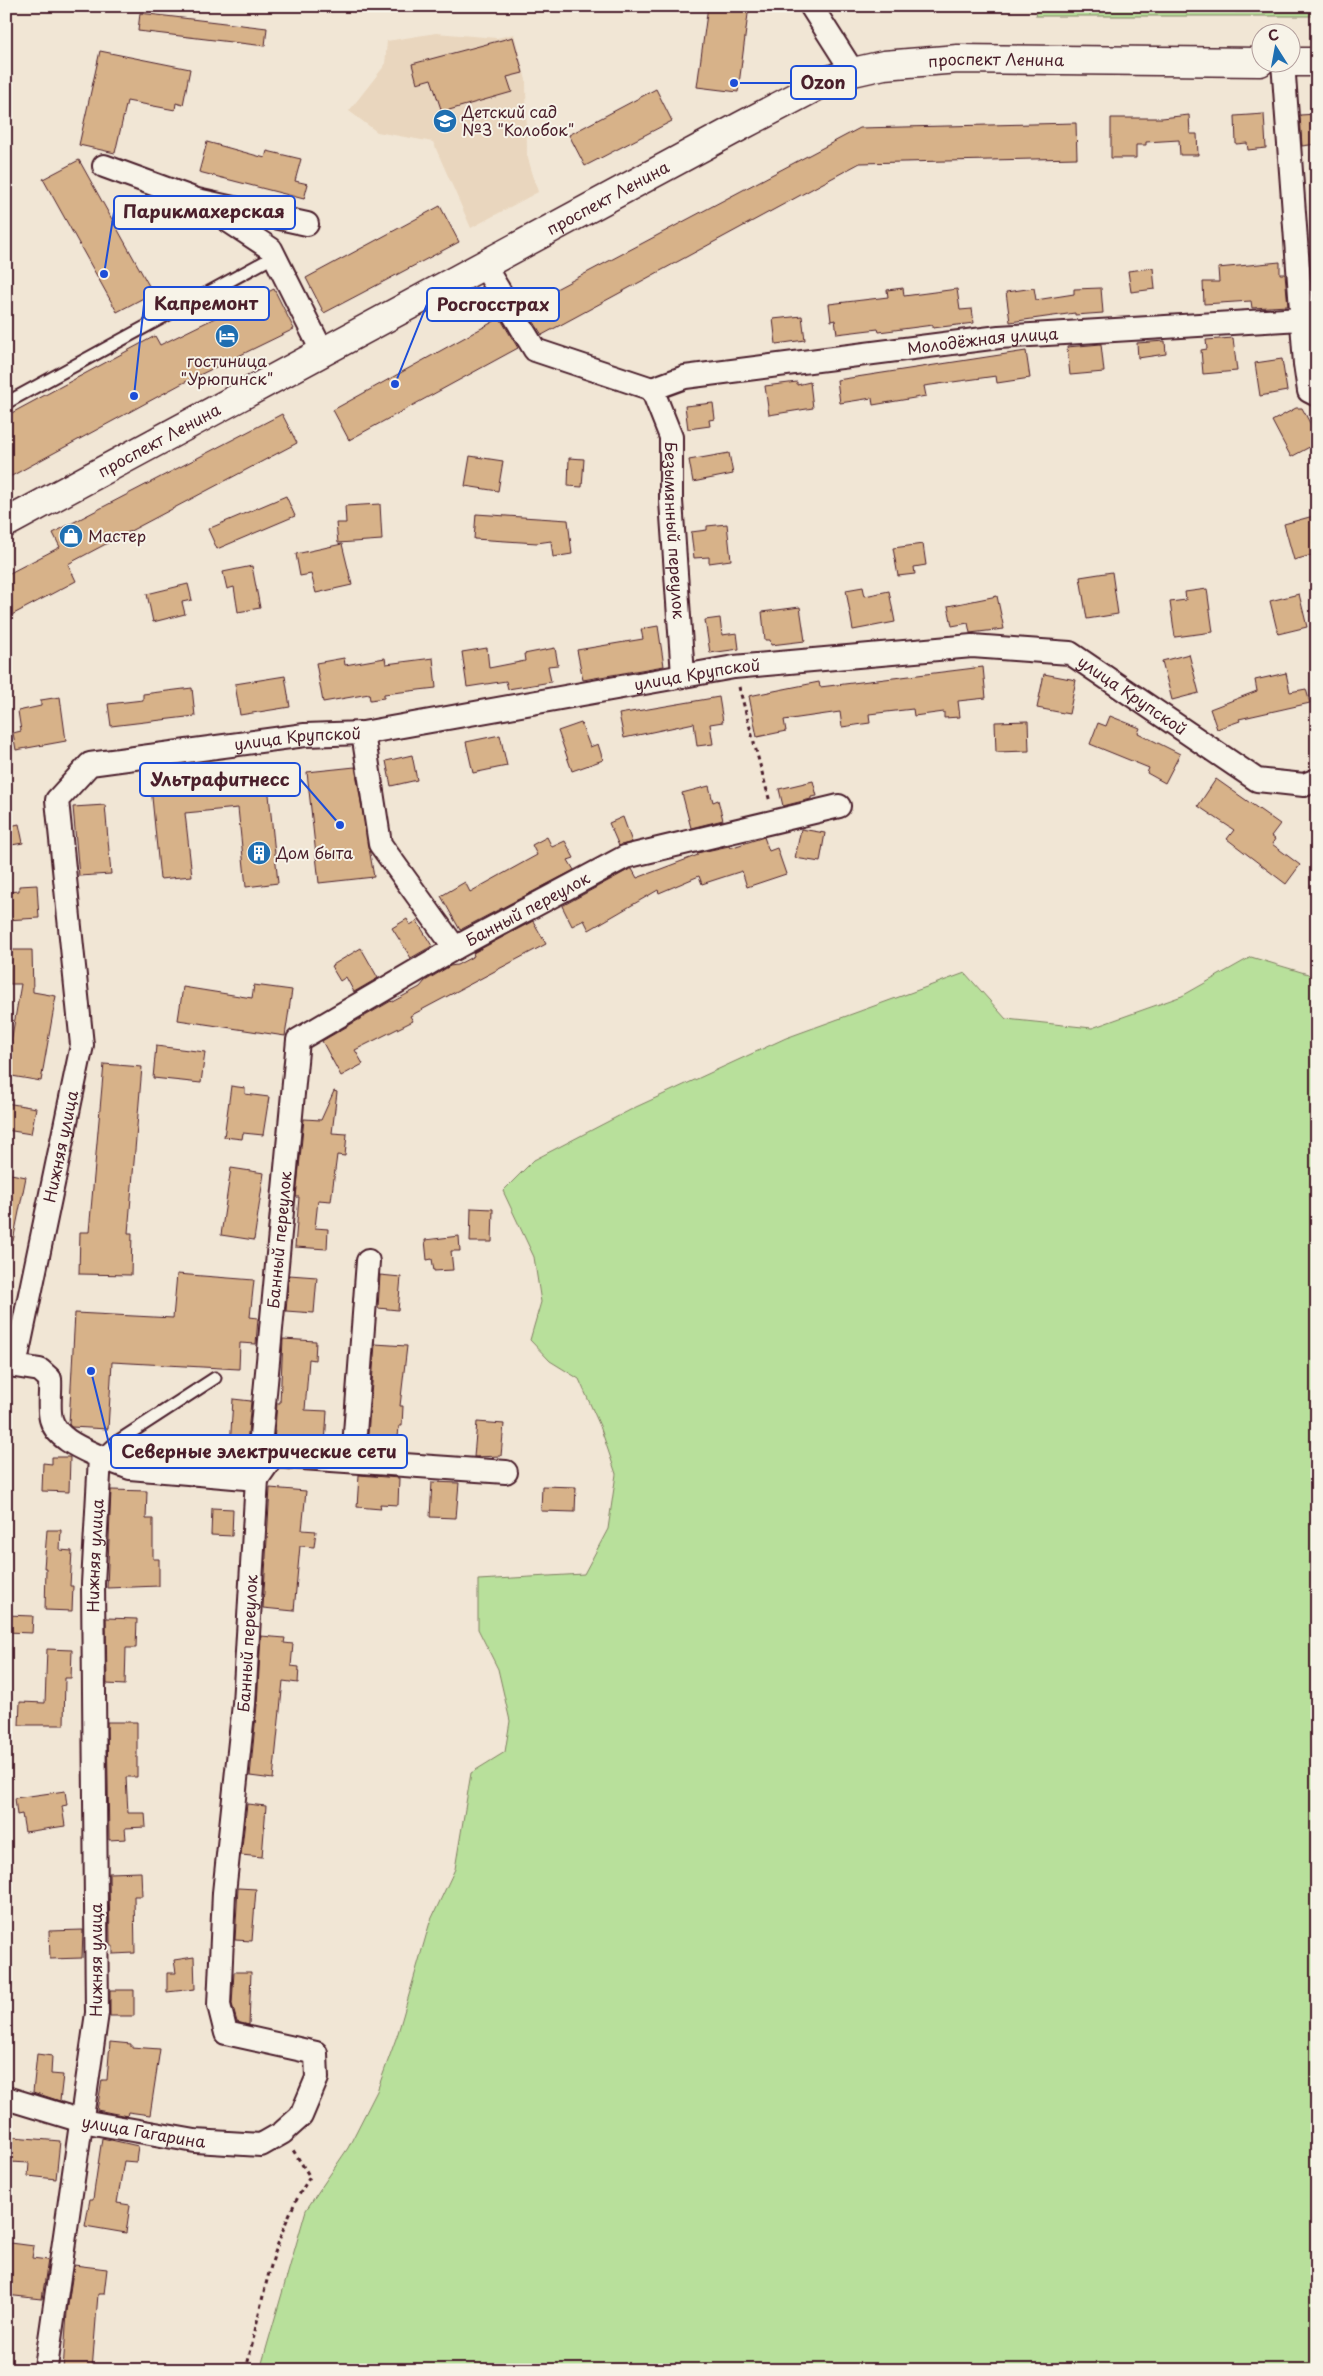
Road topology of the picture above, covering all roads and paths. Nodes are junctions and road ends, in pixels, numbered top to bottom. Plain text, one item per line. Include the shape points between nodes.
1 (811, 6) edge
2 (1250, 62) edge
3 (1300, 62) edge
4 (1317, 62) edge
5 (853, 72) junction
6 (1284, 72) edge
7 (104, 166) dead end
8 (197, 200) junction
9 (307, 224) dead end
10 (275, 256) junction
11 (483, 264) junction
12 (1309, 318) edge
13 (322, 351) junction
14 (652, 389) junction
15 (1317, 395) edge
16 (6, 403) edge
17 (6, 523) edge
18 (734, 667) junction
19 (682, 675) junction
20 (363, 733) junction
21 (1317, 780) edge
22 (57, 800) joint
23 (839, 806) dead end
24 (775, 820) junction
25 (455, 948) junction
26 (368, 1261) dead end
27 (11, 1366) edge
28 (215, 1378) dead end
29 (100, 1457) junction
30 (353, 1460) junction
31 (506, 1472) dead end
32 (257, 1479) junction
33 (226, 2033) joint
34 (6, 2098) edge
35 (82, 2120) junction
36 (282, 2133) junction
37 (46, 2367) dead end
38 (246, 2370) edge

1 - 5 street
2 - 5 main road, проспект Ленина via 958,59 884,65
3 - 4 main road
5 - 11 main road, проспект Ленина via 793,98
6 - 12 street
7 - 8 street
8 - 9 street
8 - 10 street via 271,249
10 - 13 street
10 - 16 lane
11 - 13 main road, проспект Ленина
11 - 14 street via 535,350
12 - 14 street, Молодёжная улица via 999,337 685,377
12 - 15 street via 1309,391
13 - 17 main road, проспект Ленина
14 - 19 street, Безымянный переулок via 671,437 671,501
18 - 19 street, улица Крупской
18 - 21 street, улица Крупской via 972,646 1070,653 1257,780 1304,784
18 - 24 path
19 - 20 street, улица Крупской
20 - 22 street, улица Крупской via 305,735 90,764
20 - 25 street via 380,844
22 - 27 street, Нижняя улица via 82,1045
23 - 24 street, Банный переулок
24 - 25 street, Банный переулок via 625,857
25 - 32 street, Банный переулок via 298,1040
26 - 30 street
27 - 29 street, Нижняя улица via 40,1370 50,1379 51,1419 59,1433
28 - 29 lane via 115,1443
29 - 32 street via 130,1468
29 - 35 street, Нижняя улица via 93,1584 97,2013
30 - 31 street
30 - 32 street via 273,1456
32 - 33 street, Банный переулок via 244,1704 224,1893 219,2005
33 - 36 street, улица Гагарина via 316,2053 317,2078 301,2116
34 - 35 street, улица Гагарина
35 - 36 street, улица Гагарина via 195,2141 260,2145
35 - 37 street, Нижняя улица
36 - 38 path via 310,2177 295,2200 278,2242

